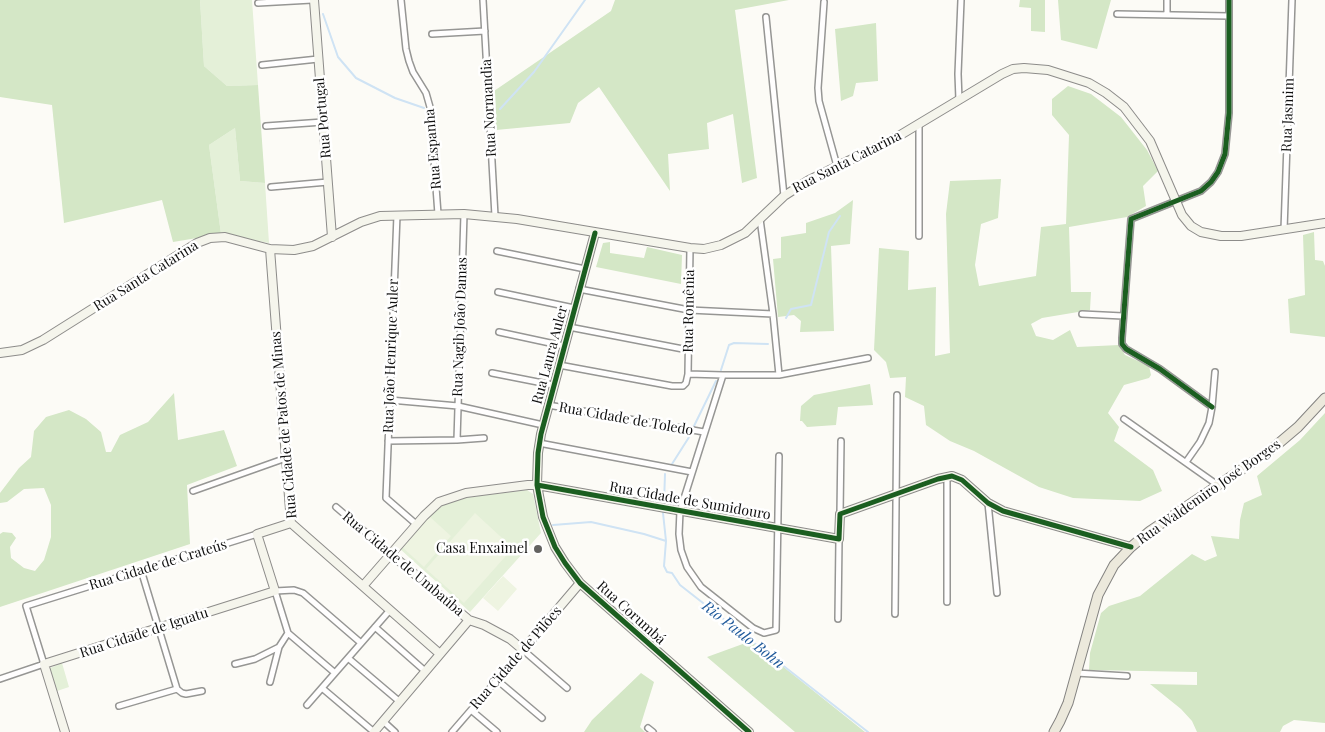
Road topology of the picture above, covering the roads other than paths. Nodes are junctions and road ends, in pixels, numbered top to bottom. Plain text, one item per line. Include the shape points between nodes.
1 (313, 0) edge
2 (401, 0) edge
3 (483, 0) edge
4 (961, 0) edge
5 (1167, 0) edge
6 (1229, 0) edge
7 (1292, 0) edge
8 (824, 2) dead end
9 (258, 4) dead end
10 (1117, 14) dead end
11 (1167, 15) junction
12 (766, 16) dead end
13 (1229, 16) junction
14 (485, 31) junction
15 (432, 34) dead end
16 (318, 59) junction
17 (262, 65) dead end
18 (959, 101) junction
19 (323, 122) junction
20 (918, 125) junction
21 (266, 126) dead end
22 (837, 166) junction
23 (328, 182) junction
24 (271, 187) dead end
25 (784, 196) junction
26 (1176, 202) junction
27 (438, 214) junction
28 (464, 214) junction
29 (397, 215) junction
30 (495, 216) junction
31 (760, 219) junction
32 (1325, 223) edge
33 (1284, 230) junction
34 (595, 233) junction
35 (919, 236) dead end
36 (332, 237) junction
37 (690, 248) junction
38 (270, 249) junction
39 (497, 252) dead end
40 (585, 269) junction
41 (580, 289) junction
42 (498, 292) dead end
43 (574, 308) junction
44 (689, 310) junction
45 (773, 314) junction
46 (1082, 314) dead end
47 (1124, 316) junction
48 (569, 327) junction
49 (499, 332) dead end
50 (564, 346) junction
51 (688, 350) junction
52 (0, 353) edge
53 (868, 358) dead end
54 (559, 365) junction
55 (1215, 372) dead end
56 (492, 373) dead end
57 (688, 374) junction
58 (779, 375) junction
59 (722, 376) junction
60 (554, 385) junction
61 (897, 395) dead end
62 (1325, 398) edge
63 (390, 400) junction
64 (548, 405) junction
65 (458, 406) junction
66 (1212, 407) junction
67 (1124, 419) dead end
68 (543, 425) junction
69 (704, 432) junction
70 (484, 438) dead end
71 (388, 440) junction
72 (456, 440) junction
73 (841, 441) dead end
74 (539, 443) junction
75 (779, 456) dead end
76 (286, 458) junction
77 (1186, 462) junction
78 (692, 472) junction
79 (947, 477) junction
80 (537, 485) junction
81 (1219, 486) junction
82 (193, 491) dead end
83 (896, 495) junction
84 (988, 503) junction
85 (336, 507) dead end
86 (680, 511) junction
87 (840, 514) junction
88 (291, 523) junction
89 (416, 524) junction
90 (778, 528) junction
91 (257, 534) junction
92 (839, 538) junction
93 (1130, 546) junction
94 (391, 554) junction
95 (141, 570) junction
96 (580, 583) junction
97 (362, 586) junction
98 (274, 591) junction
99 (997, 592) dead end
100 (947, 602) dead end
101 (390, 610) junction
102 (895, 614) dead end
103 (838, 619) dead end
104 (469, 620) junction
105 (374, 627) junction
106 (159, 628) junction
107 (288, 633) junction
108 (361, 643) junction
109 (279, 647) junction
110 (523, 650) junction
111 (440, 654) junction
112 (348, 658) junction
113 (44, 664) junction
114 (235, 664) dead end
115 (425, 671) junction
116 (335, 673) junction
117 (1076, 673) junction
118 (1127, 676) dead end
119 (0, 679) edge
120 (497, 680) junction
121 (270, 682) dead end
122 (322, 688) junction
123 (567, 688) dead end
124 (177, 689) junction
125 (202, 691) dead end
126 (400, 702) junction
127 (307, 705) dead end
128 (119, 706) dead end
129 (471, 710) junction
130 (542, 718) dead end
131 (383, 721) junction
132 (648, 728) dead end
133 (65, 732) edge
134 (374, 732) edge
135 (395, 732) edge
136 (452, 732) edge
137 (496, 732) edge
138 (653, 732) edge
139 (749, 732) edge
140 (1054, 732) edge

1 - 9 street
1 - 16 street, Rua Portugal
2 - 27 street, Rua Espanha via 409,61 430,107
3 - 14 street, Rua Normandia
4 - 18 street
5 - 11 street
6 - 13 street
7 - 33 street, Rua Jasmim
8 - 22 street via 819,101
10 - 11 street
11 - 13 street
12 - 25 street
13 - 26 street via 1229,113 1225,154 1211,182 1201,191
14 - 15 street
14 - 30 street, Rua Normandia
16 - 17 street
16 - 19 street, Rua Portugal
18 - 20 street, Rua Santa Catarina
18 - 26 street, Rua Santa Catarina via 1002,74 1024,68 1048,70 1089,84 1124,107 1144,132
19 - 21 street
19 - 23 street, Rua Portugal
20 - 22 street, Rua Santa Catarina
20 - 35 street
22 - 25 street, Rua Santa Catarina
23 - 24 street
23 - 36 street, Rua Portugal
25 - 31 street, Rua Santa Catarina
26 - 33 street, Rua Santa Catarina via 1190,226 1210,235 1241,236
26 - 47 street via 1131,219
27 - 28 street, Rua Santa Catarina
27 - 29 street, Rua Santa Catarina
28 - 30 street, Rua Santa Catarina
28 - 65 street, Rua Nagib João Damas
29 - 36 street, Rua Santa Catarina via 370,219
29 - 63 street, Rua João Henrique Auler
30 - 34 street, Rua Santa Catarina
31 - 37 street, Rua Santa Catarina via 731,241 712,248
31 - 45 street
32 - 33 street, Rua Santa Catarina
34 - 37 street, Rua Santa Catarina
34 - 40 street, Rua Laura Auler
36 - 38 street, Rua Santa Catarina via 305,248
37 - 44 street, Rua Romênia
38 - 52 street, Rua Santa Catarina via 225,237 204,240 43,340 22,350
38 - 76 street, Rua Cidade de Patos de Minas
39 - 40 street
40 - 41 street, Rua Laura Auler
41 - 43 street, Rua Laura Auler
41 - 44 street
42 - 43 street
43 - 48 street, Rua Laura Auler
44 - 45 street
44 - 51 street, Rua Romênia
45 - 58 street
46 - 47 street
47 - 66 street via 1124,347
48 - 50 street, Rua Laura Auler
48 - 51 street
49 - 50 street
50 - 54 street, Rua Laura Auler
51 - 57 street, Rua Romênia
53 - 58 street
54 - 57 street via 672,386 683,386
54 - 60 street, Rua Laura Auler
55 - 66 street
56 - 60 street
57 - 59 street
58 - 59 street
59 - 69 street
60 - 64 street, Rua Laura Auler
61 - 83 street
62 - 81 main road, Rua Waldemiro José Borges via 1285,438
63 - 65 street
63 - 71 street, Rua João Henrique Auler
64 - 68 street, Rua Laura Auler
64 - 69 street, Rua Cidade de Toledo
65 - 68 street
65 - 72 street, Rua Nagib João Damas
66 - 77 street via 1206,431
67 - 77 street
68 - 74 street, Rua Laura Auler
69 - 78 street
70 - 72 street
71 - 72 street
71 - 89 street, Rua João Henrique Auler via 386,498
73 - 87 street
74 - 78 street
74 - 80 street, Rua Laura Auler
75 - 90 street
76 - 82 street
76 - 88 street, Rua Cidade de Patos de Minas
77 - 81 street
78 - 86 street
79 - 83 street
79 - 84 street via 962,480
79 - 100 street
80 - 86 street, Rua Cidade de Sumidouro
80 - 89 street, Rua Cidade de Sumidouro via 454,496 439,502
80 - 96 street, Rua Corumbá via 548,532 564,564
81 - 93 main road, Rua Waldemiro José Borges
83 - 87 street
83 - 102 street
84 - 93 street via 1003,512
84 - 99 street
85 - 94 street, Rua Cidade de Umbaúba
86 - 90 street, Rua Cidade de Sumidouro
86 - 90 street via 679,534 686,567 709,594 758,632 776,630
87 - 92 street
88 - 91 street, Rua Cidade de Crateús
88 - 97 street, Rua Cidade de Patos de Minas
89 - 94 street, Rua Cidade de Sumidouro
90 - 92 street, Rua Cidade de Sumidouro
91 - 95 street, Rua Cidade de Crateús
91 - 98 street
92 - 103 street
93 - 117 main road, Rua Waldemiro José Borges via 1114,565 1098,595
94 - 97 street, Rua Cidade de Sumidouro
94 - 104 street, Rua Cidade de Umbaúba
95 - 106 street
95 - 113 street, Rua Cidade de Crateús via 26,606
96 - 110 street, Rua Cidade de Pilões
96 - 139 street, Rua Corumbá
97 - 101 street, Rua Cidade de Patos de Minas
98 - 106 street, Rua Cidade de Iguatu
98 - 107 street
98 - 108 street, Rua Cidade de Iguatu via 299,591
101 - 105 street
101 - 111 street, Rua Cidade de Patos de Minas
104 - 110 street, Rua Cidade de Umbaúba via 510,638
104 - 111 street
105 - 108 street
105 - 115 street
106 - 113 street, Rua Cidade de Iguatu
106 - 124 street
107 - 109 street
107 - 116 street
108 - 112 street
109 - 114 street
109 - 121 street
110 - 120 street, Rua Cidade de Pilões
110 - 123 street, Rua Cidade de Umbaúba
111 - 115 street
112 - 116 street
112 - 126 street
113 - 119 street, Rua Cidade de Iguatu
113 - 133 street
115 - 126 street
116 - 122 street
117 - 118 street
117 - 140 main road, Rua Waldemiro José Borges via 1066,709
120 - 129 street, Rua Cidade de Pilões
120 - 130 street
122 - 127 street
122 - 134 street
124 - 125 street via 186,694
124 - 128 street
126 - 131 street
129 - 136 street, Rua Cidade de Pilões
129 - 137 street
131 - 134 street
131 - 135 street
132 - 138 street

